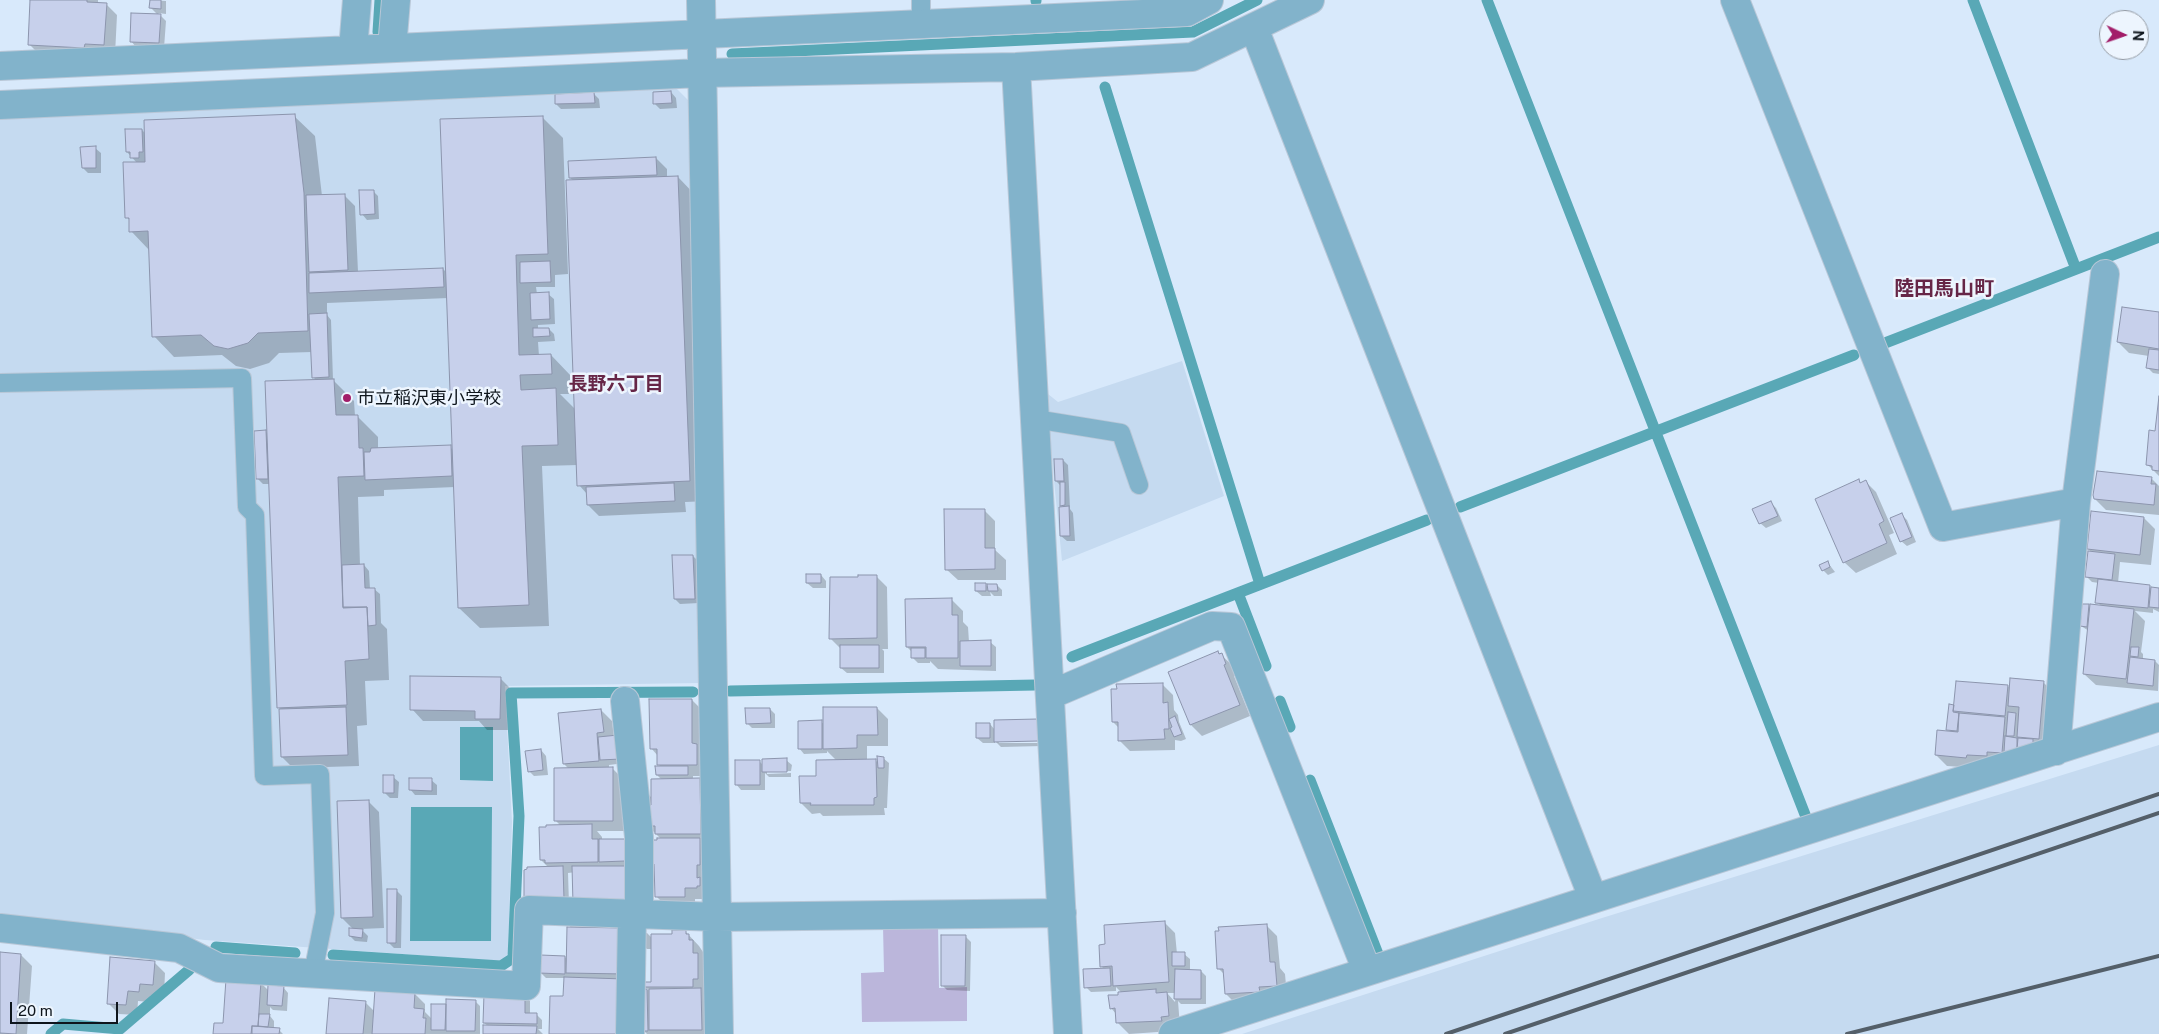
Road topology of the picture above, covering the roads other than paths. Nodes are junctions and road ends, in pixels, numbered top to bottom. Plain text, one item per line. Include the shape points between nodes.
1 (357, 0) edge
2 (396, 0) edge
3 (700, 0) edge
4 (1209, 0) edge
5 (1310, 0) edge
6 (1735, 0) edge
7 (921, 12) edge
8 (1254, 28) junction
9 (701, 34) junction
10 (392, 48) junction
11 (353, 50) junction
12 (0, 66) edge
13 (1016, 67) junction
14 (701, 73) junction
15 (0, 105) edge
16 (2105, 274) dead end
17 (0, 383) edge
18 (1035, 419) junction
19 (1139, 485) dead end
20 (2076, 502) junction
21 (1050, 695) junction
22 (625, 701) dead end
23 (2159, 717) edge
24 (2056, 751) junction
25 (1593, 898) junction
26 (1062, 913) junction
27 (635, 914) junction
28 (717, 917) junction
29 (0, 928) edge
30 (1367, 971) junction
31 (314, 973) junction
32 (630, 1034) edge
33 (719, 1034) edge
34 (1068, 1034) edge
35 (1173, 1034) edge

1 - 11 street
2 - 10 street
3 - 9 street
4 - 7 street via 1187,12
5 - 8 street
6 - 20 street via 1943,527
7 - 9 street
8 - 13 street via 1192,58
8 - 25 street
9 - 10 street
9 - 14 street
10 - 11 street
11 - 12 street
13 - 14 street
13 - 18 street
14 - 15 street
14 - 28 street
16 - 20 street
17 - 31 lane via 242,378 248,507 255,514 264,776 320,774 325,913
18 - 19 lane via 1121,433
18 - 21 street
20 - 24 street
21 - 26 street
21 - 30 street via 1212,626 1231,627
22 - 27 street via 639,837
23 - 24 street
24 - 25 street
25 - 30 street
26 - 28 street
26 - 34 street
27 - 28 street
27 - 31 street via 529,910 526,986
27 - 32 street
28 - 33 street
29 - 31 street via 179,948 219,968
30 - 35 street

